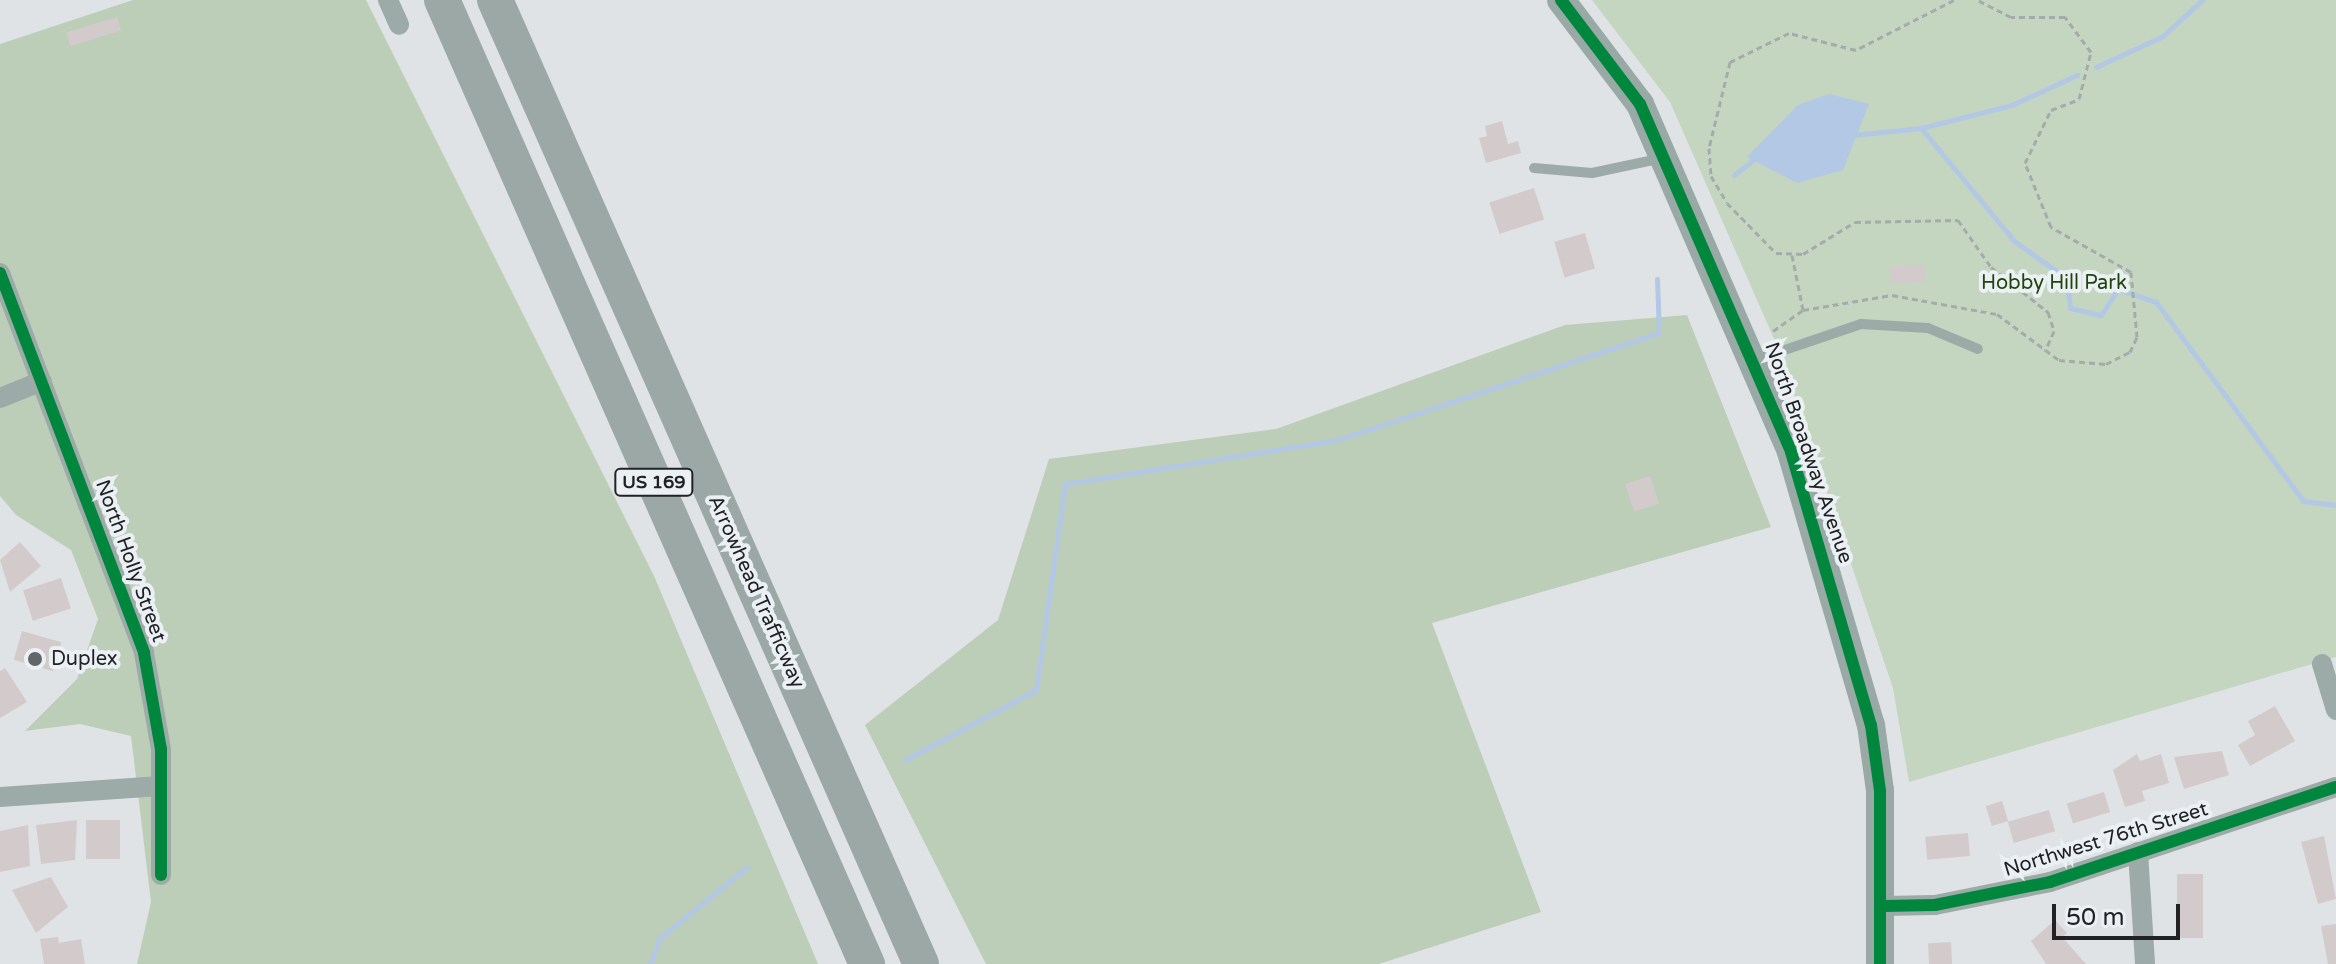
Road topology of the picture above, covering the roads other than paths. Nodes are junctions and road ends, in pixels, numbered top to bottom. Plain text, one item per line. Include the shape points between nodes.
1 (388, 0) edge
2 (442, 0) edge
3 (495, 0) edge
4 (1561, 0) edge
5 (399, 25) dead end
6 (1665, 158) junction
7 (1534, 168) dead end
8 (0, 273) edge
9 (1978, 349) dead end
10 (1755, 360) junction
11 (42, 381) junction
12 (0, 398) edge
13 (2322, 664) dead end
14 (2336, 710) edge
15 (161, 786) junction
16 (2336, 787) edge
17 (0, 797) edge
18 (2138, 852) junction
19 (161, 875) dead end
20 (1883, 906) junction
21 (867, 964) edge
22 (921, 964) edge
23 (1880, 964) edge
24 (2145, 964) edge

1 - 5 street
2 - 21 highway, US 169
3 - 22 highway, Arrowhead Trafficway / US 169
4 - 6 street, North Broadway Avenue via 1640,104
6 - 7 lane via 1592,173
6 - 10 street, North Broadway Avenue
8 - 11 street, North Holly Street
9 - 10 lane via 1928,328 1861,324
10 - 20 street, North Broadway Avenue via 1848,631 1871,725
11 - 12 street
11 - 15 street, North Holly Street via 144,653
13 - 14 street
15 - 17 street
15 - 19 street, North Holly Street
16 - 18 street, Northwest 76th Street
18 - 20 street, Northwest 76th Street via 2006,893
18 - 24 street
20 - 23 street, North Broadway Avenue

